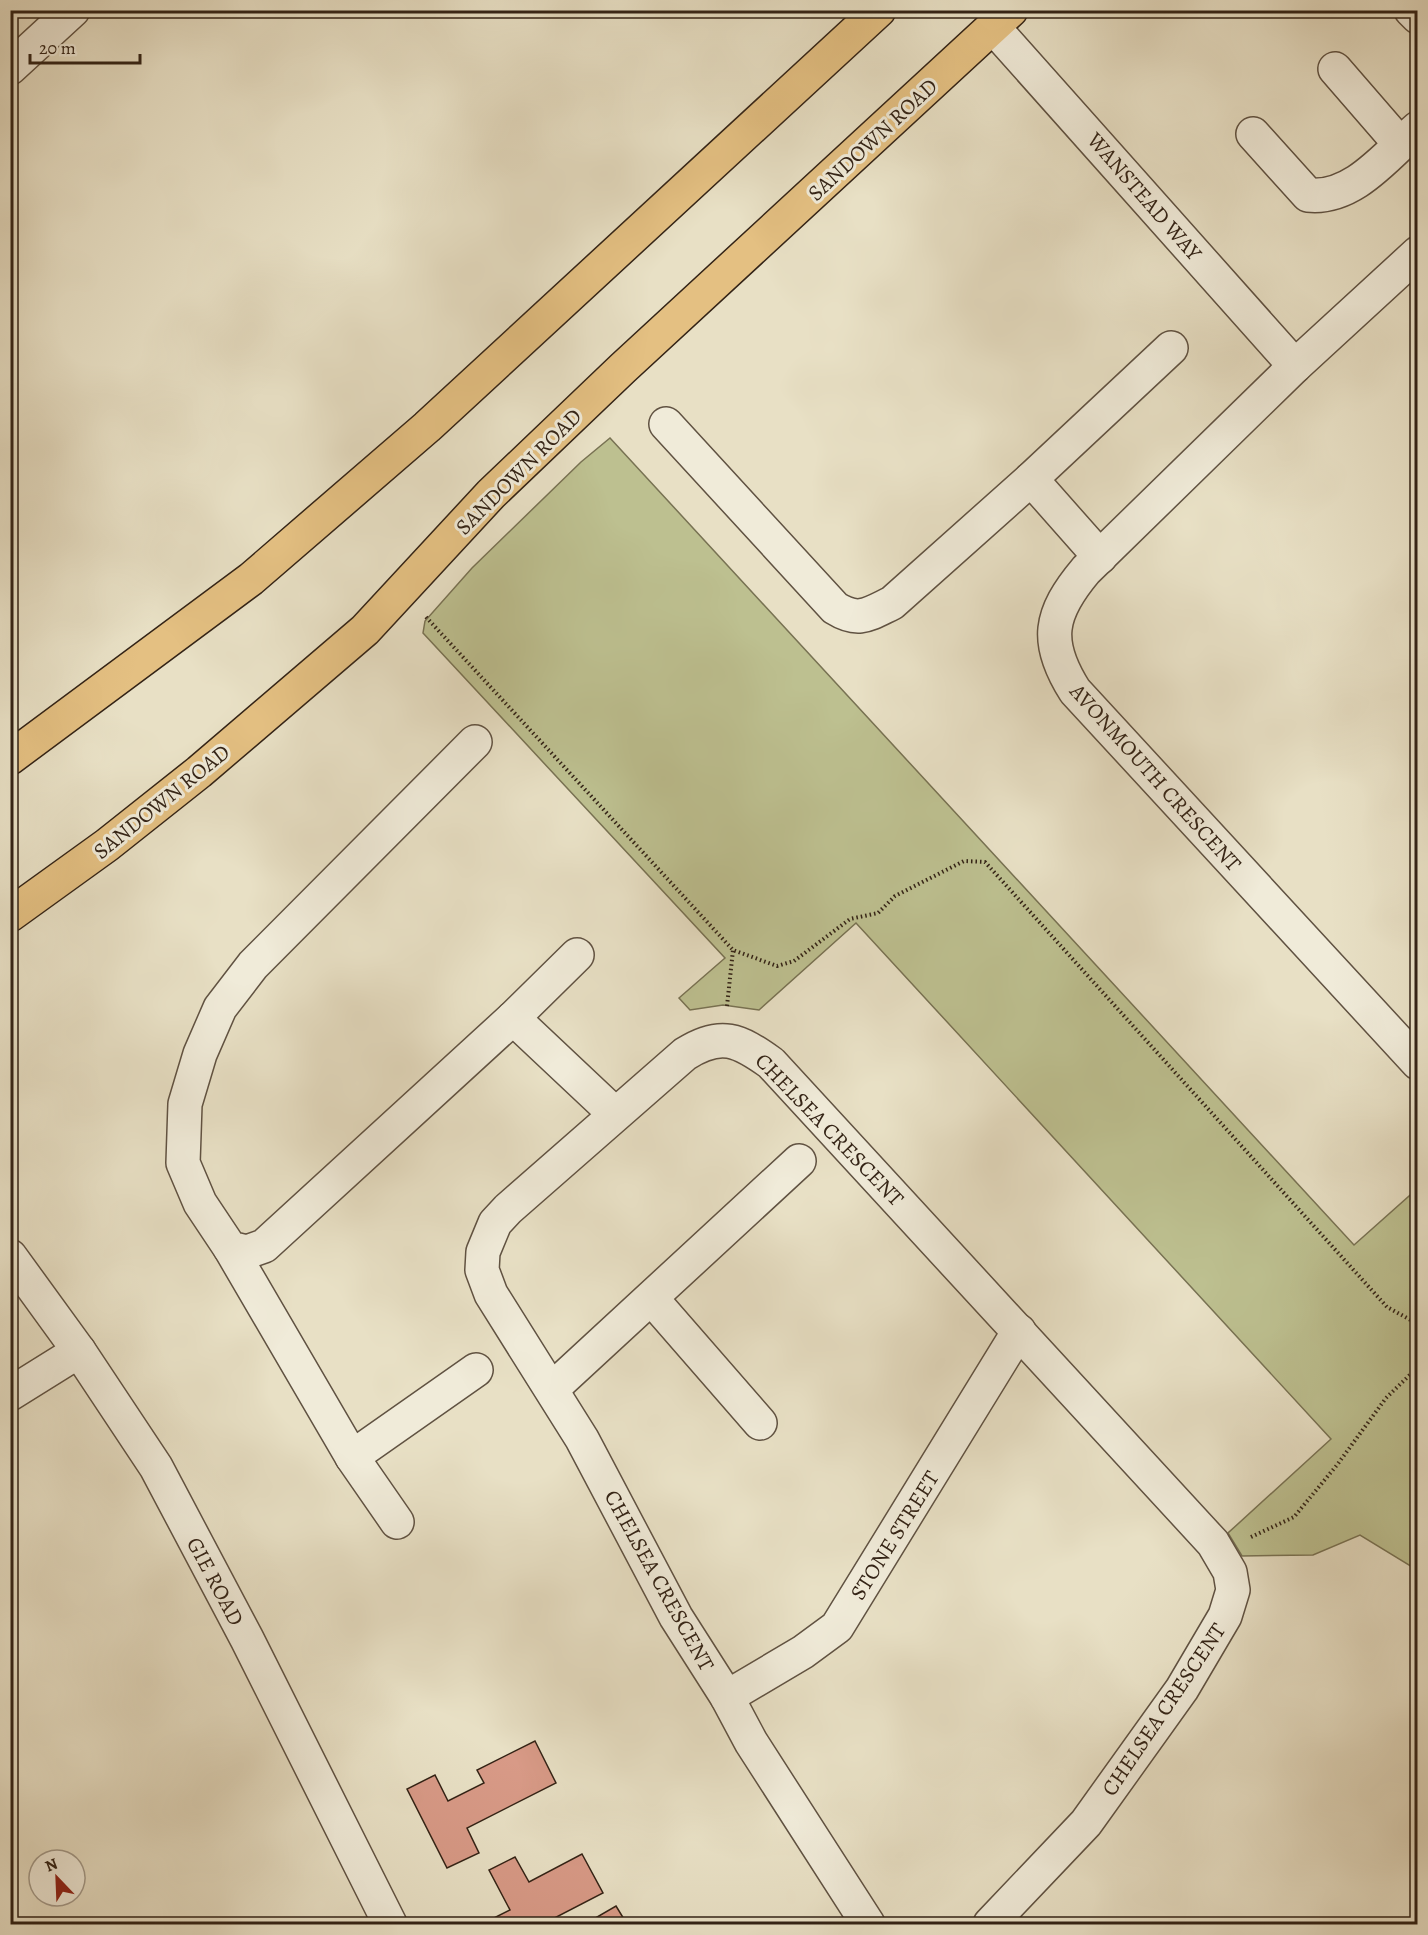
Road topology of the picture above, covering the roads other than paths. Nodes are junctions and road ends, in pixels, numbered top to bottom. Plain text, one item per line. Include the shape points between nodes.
1 (73, 10) edge
2 (879, 10) edge
3 (1411, 10) edge
4 (1418, 17) edge
5 (1002, 19) edge
6 (10, 68) edge
7 (1335, 69) dead end
8 (1253, 134) dead end
9 (1409, 136) edge
10 (1418, 254) edge
11 (1172, 348) dead end
12 (1295, 366) junction
13 (666, 424) dead end
14 (1031, 479) junction
15 (1100, 557) junction
16 (475, 742) dead end
17 (10, 758) edge
18 (10, 915) edge
19 (578, 955) dead end
20 (513, 1018) junction
21 (1418, 1064) edge
22 (615, 1114) junction
23 (800, 1161) dead end
24 (230, 1248) junction
25 (10, 1256) edge
26 (652, 1299) junction
27 (1019, 1331) junction
28 (79, 1351) junction
29 (476, 1370) dead end
30 (552, 1389) junction
31 (10, 1395) edge
32 (760, 1423) dead end
33 (352, 1457) junction
34 (397, 1522) dead end
35 (727, 1697) junction
36 (390, 1924) edge
37 (868, 1924) edge
38 (990, 1924) edge

1 - 6 street
2 - 17 main road via 427,427 252,579
3 - 4 street
5 - 12 street, WANSTEAD WAY
5 - 18 main road, SANDOWN ROAD via 491,494 365,630 199,772
7 - 9 street
8 - 9 street via 1308,195 1324,197 1345,189
10 - 12 street, AVONMOUTH CRESCENT
11 - 14 street
12 - 15 street, AVONMOUTH CRESCENT
13 - 14 street via 836,608 849,616 865,616 892,603
14 - 15 street
15 - 21 street, AVONMOUTH CRESCENT via 1075,583 1058,612 1053,643 1075,691
16 - 24 street via 253,965 220,1008 200,1054 185,1104 183,1163 200,1203
19 - 20 street
20 - 22 street
20 - 24 street via 264,1246 247,1252
22 - 27 street, CHELSEA CRESCENT via 700,1044 726,1039 749,1047 771,1062
22 - 30 street, CHELSEA CRESCENT via 508,1209 495,1223 483,1252 482,1270 490,1294
23 - 26 street
24 - 33 street
25 - 28 street, GIE ROAD
26 - 30 street
26 - 32 street
27 - 35 street, STONE STREET via 837,1627
27 - 38 street, CHELSEA CRESCENT via 1219,1551 1230,1572 1233,1590 1228,1608 1182,1689 1086,1823
28 - 31 street
28 - 36 street, GIE ROAD via 156,1467
29 - 33 street
30 - 35 street, CHELSEA CRESCENT via 676,1617
33 - 34 street
35 - 37 street, CHELSEA CRESCENT

